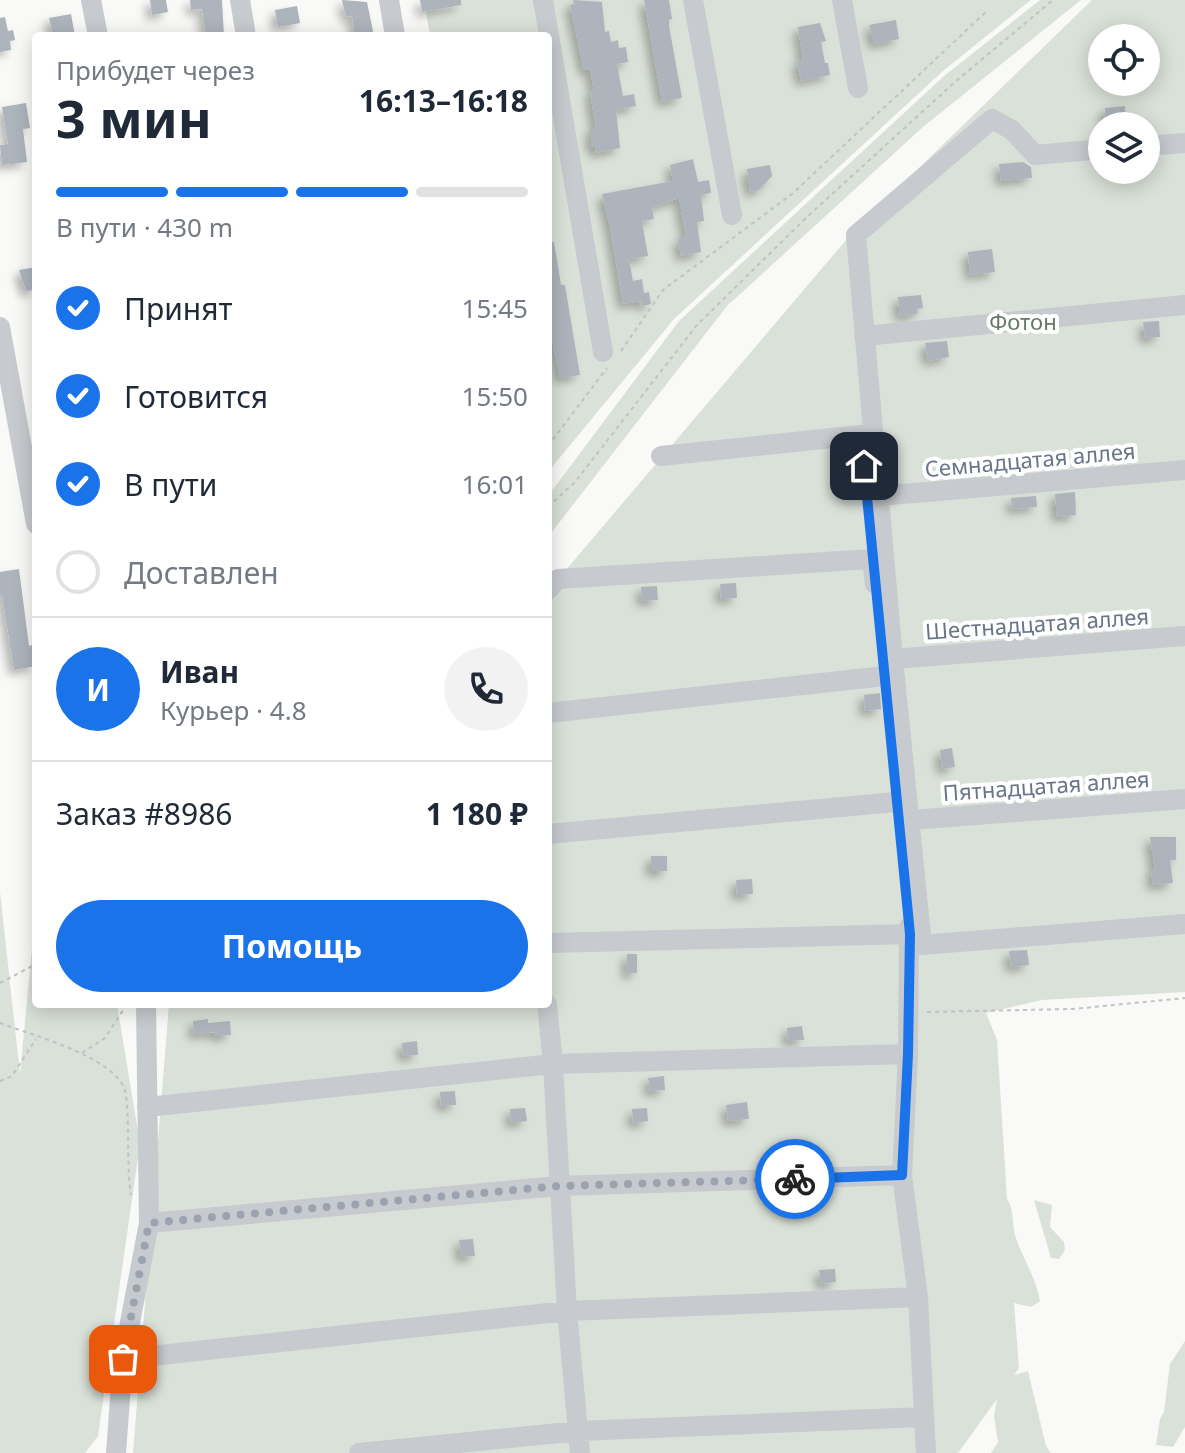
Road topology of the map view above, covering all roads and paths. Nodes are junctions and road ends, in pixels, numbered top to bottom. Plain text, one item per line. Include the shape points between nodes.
1 (91, 0) edge
2 (240, 0) edge
3 (389, 0) edge
4 (543, 0) edge
5 (693, 0) edge
6 (842, 0) edge
7 (1053, 0) edge
8 (988, 10) dead end
9 (97, 32) edge
10 (245, 32) edge
11 (394, 32) edge
12 (549, 32) edge
13 (552, 48) edge
14 (858, 88) dead end
15 (1185, 143) edge
16 (1160, 145) edge
17 (1088, 150) edge
18 (732, 215) dead end
19 (1185, 305) edge
20 (0, 327) edge
21 (864, 336) junction
22 (610, 357) junction
23 (552, 440) edge
24 (661, 456) dead end
25 (1185, 470) edge
26 (879, 496) junction
27 (32, 502) edge
28 (552, 503) edge
29 (872, 559) junction
30 (552, 586) edge
31 (1185, 636) edge
32 (889, 667) junction
33 (552, 712) edge
34 (1185, 799) edge
35 (896, 802) junction
36 (910, 820) junction
37 (552, 834) edge
38 (1185, 924) edge
39 (916, 939) junction
40 (552, 943) edge
41 (32, 966) edge
42 (0, 983) edge
43 (1185, 998) edge
44 (124, 1008) edge
45 (146, 1008) edge
46 (547, 1008) edge
47 (909, 1017) junction
48 (0, 1023) edge
49 (37, 1038) junction
50 (80, 1053) junction
51 (908, 1054) junction
52 (553, 1064) junction
53 (0, 1081) edge
54 (147, 1107) junction
55 (902, 1175) junction
56 (559, 1186) junction
57 (131, 1195) dead end
58 (149, 1223) junction
59 (918, 1297) junction
60 (567, 1311) junction
61 (123, 1359) junction
62 (923, 1417) junction
63 (579, 1431) junction
64 (116, 1453) edge
65 (359, 1453) edge
66 (580, 1453) edge
67 (926, 1453) edge

1 - 9 street
2 - 10 street
3 - 11 street
4 - 12 street
5 - 18 street
6 - 14 street
7 - 28 path via 956,81 697,325 575,482
8 - 22 path via 792,194 663,290
13 - 22 street
15 - 16 street
17 - 21 street via 1035,155 1012,130 992,119 856,235
19 - 21 street
20 - 27 street
21 - 26 street
22 - 23 path
24 - 29 street via 861,435
25 - 26 street, Семнадцатая аллея
26 - 32 street
29 - 30 street via 558,579
29 - 32 street
31 - 32 street, Шестнадцатая аллея
32 - 33 street, Шестнадцатая аллея
32 - 35 street
32 - 36 street
34 - 36 street, Пятнадцатая аллея
35 - 37 street
35 - 39 street
36 - 39 street
38 - 39 street
39 - 40 street
39 - 47 street
41 - 42 path
43 - 47 path via 1073,1009 919,1010
44 - 50 path via 105,1038
45 - 54 street
46 - 52 street
47 - 51 street
48 - 49 path
49 - 50 path
49 - 53 path via 12,1076
50 - 57 path via 105,1066 126,1090
51 - 52 street
51 - 55 street
52 - 54 street
52 - 56 street
54 - 58 street
55 - 56 street
55 - 59 street
56 - 58 street
56 - 60 street
58 - 61 street
59 - 60 street
59 - 62 street
60 - 61 street
60 - 63 street
61 - 64 street
62 - 63 street
62 - 67 street
63 - 65 street
63 - 66 street

